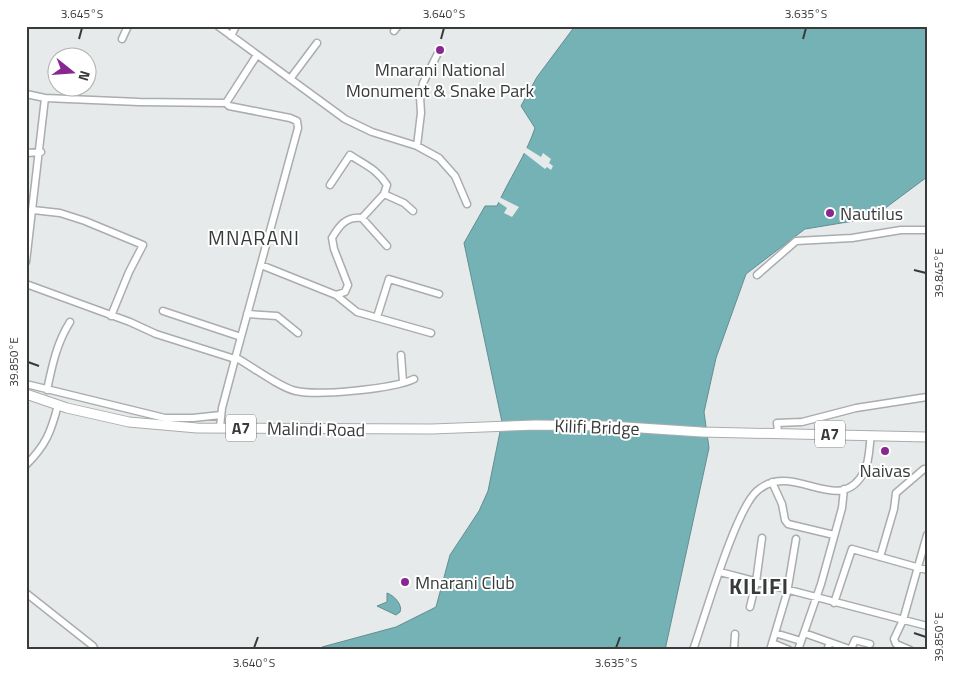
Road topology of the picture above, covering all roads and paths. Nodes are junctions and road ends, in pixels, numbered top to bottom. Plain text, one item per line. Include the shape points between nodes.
1 (128, 26) edge
2 (218, 26) edge
3 (236, 26) edge
4 (231, 36) junction
5 (122, 39) dead end
6 (317, 43) dead end
7 (439, 51) dead end
8 (257, 55) junction
9 (290, 79) junction
10 (26, 94) edge
11 (45, 98) junction
12 (226, 103) junction
13 (417, 146) junction
14 (26, 152) edge
15 (40, 152) junction
16 (330, 185) dead end
17 (384, 194) junction
18 (467, 204) dead end
19 (33, 210) junction
20 (413, 211) dead end
21 (362, 218) junction
22 (927, 230) edge
23 (387, 246) dead end
24 (26, 262) edge
25 (260, 265) junction
26 (756, 275) dead end
27 (26, 284) edge
28 (438, 294) dead end
29 (336, 295) junction
30 (163, 311) dead end
31 (247, 314) junction
32 (111, 316) junction
33 (377, 317) junction
34 (70, 322) dead end
35 (431, 333) dead end
36 (298, 334) dead end
37 (241, 337) junction
38 (401, 355) dead end
39 (235, 358) junction
40 (414, 378) dead end
41 (403, 382) junction
42 (26, 384) edge
43 (47, 390) junction
44 (26, 394) edge
45 (927, 396) edge
46 (58, 405) junction
47 (221, 415) junction
48 (220, 428) junction
49 (461, 428) joint
50 (778, 432) junction
51 (868, 434) junction
52 (927, 437) edge
53 (26, 465) edge
54 (927, 469) edge
55 (772, 482) junction
56 (844, 489) junction
57 (834, 535) junction
58 (927, 535) edge
59 (762, 538) dead end
60 (796, 539) dead end
61 (880, 557) junction
62 (918, 567) junction
63 (927, 570) edge
64 (720, 572) junction
65 (756, 582) junction
66 (786, 590) junction
67 (26, 592) edge
68 (817, 598) junction
69 (834, 603) junction
70 (750, 607) dead end
71 (903, 620) junction
72 (927, 626) edge
73 (776, 633) junction
74 (804, 633) junction
75 (735, 634) dead end
76 (801, 641) junction
77 (830, 642) junction
78 (870, 644) dead end
79 (771, 646) edge
80 (95, 650) edge
81 (694, 650) edge
82 (734, 650) edge
83 (789, 650) edge
84 (798, 650) edge
85 (827, 650) edge
86 (852, 650) edge
87 (910, 650) edge

1 - 5 street
2 - 4 street
3 - 4 street
4 - 8 street
6 - 9 street
7 - 13 street via 421,90
8 - 9 street
8 - 12 street
9 - 13 street via 345,119 372,132
10 - 11 street
11 - 12 street
11 - 15 street
12 - 25 street via 290,118 298,123
13 - 18 street via 432,152 446,164 460,184
14 - 15 street
15 - 19 street
16 - 17 street via 350,155 380,174 387,185
17 - 20 street
17 - 21 street
19 - 24 street
19 - 32 street via 85,221 143,245 128,272
21 - 23 street
21 - 29 street via 342,223 332,238 348,285 345,292
22 - 26 street via 796,241
25 - 29 street
25 - 31 street
27 - 32 street
28 - 33 street via 389,279
29 - 33 street via 357,312
30 - 37 street
31 - 36 street via 276,316
31 - 37 street
32 - 39 street via 156,334
33 - 35 street
34 - 43 street via 54,359
37 - 39 street
38 - 41 street
39 - 41 street via 294,391 312,393
39 - 47 street
40 - 41 street
42 - 43 street
43 - 47 street via 165,418
44 - 46 highway, Malindi Road / A7
45 - 50 street via 856,408 802,422 777,423
46 - 48 highway, Malindi Road / A7 via 129,422
46 - 53 street via 42,450
47 - 48 street
48 - 49 highway, Malindi Road / A7
49 - 50 highway, Kilifi Bridge / A7 via 610,426
50 - 51 highway, A7
51 - 52 highway, A7
51 - 56 street via 864,471 856,483
54 - 61 street via 896,493
55 - 56 street via 790,480 830,491
55 - 57 street via 788,524
55 - 64 street via 749,500
56 - 57 street
57 - 68 street
58 - 62 street
59 - 65 street
60 - 66 street
61 - 62 street
61 - 69 street via 851,550
62 - 63 street
62 - 71 street
64 - 65 street
64 - 81 street
65 - 66 street
65 - 70 street
66 - 68 street
66 - 73 street
67 - 80 street
68 - 69 street
68 - 74 street
69 - 71 street
71 - 72 street
71 - 87 street via 894,639 896,644
73 - 76 street
73 - 79 street
74 - 76 street
74 - 77 street
75 - 82 street
76 - 84 street
77 - 85 street
77 - 86 street
78 - 86 street via 855,640
79 - 83 street

